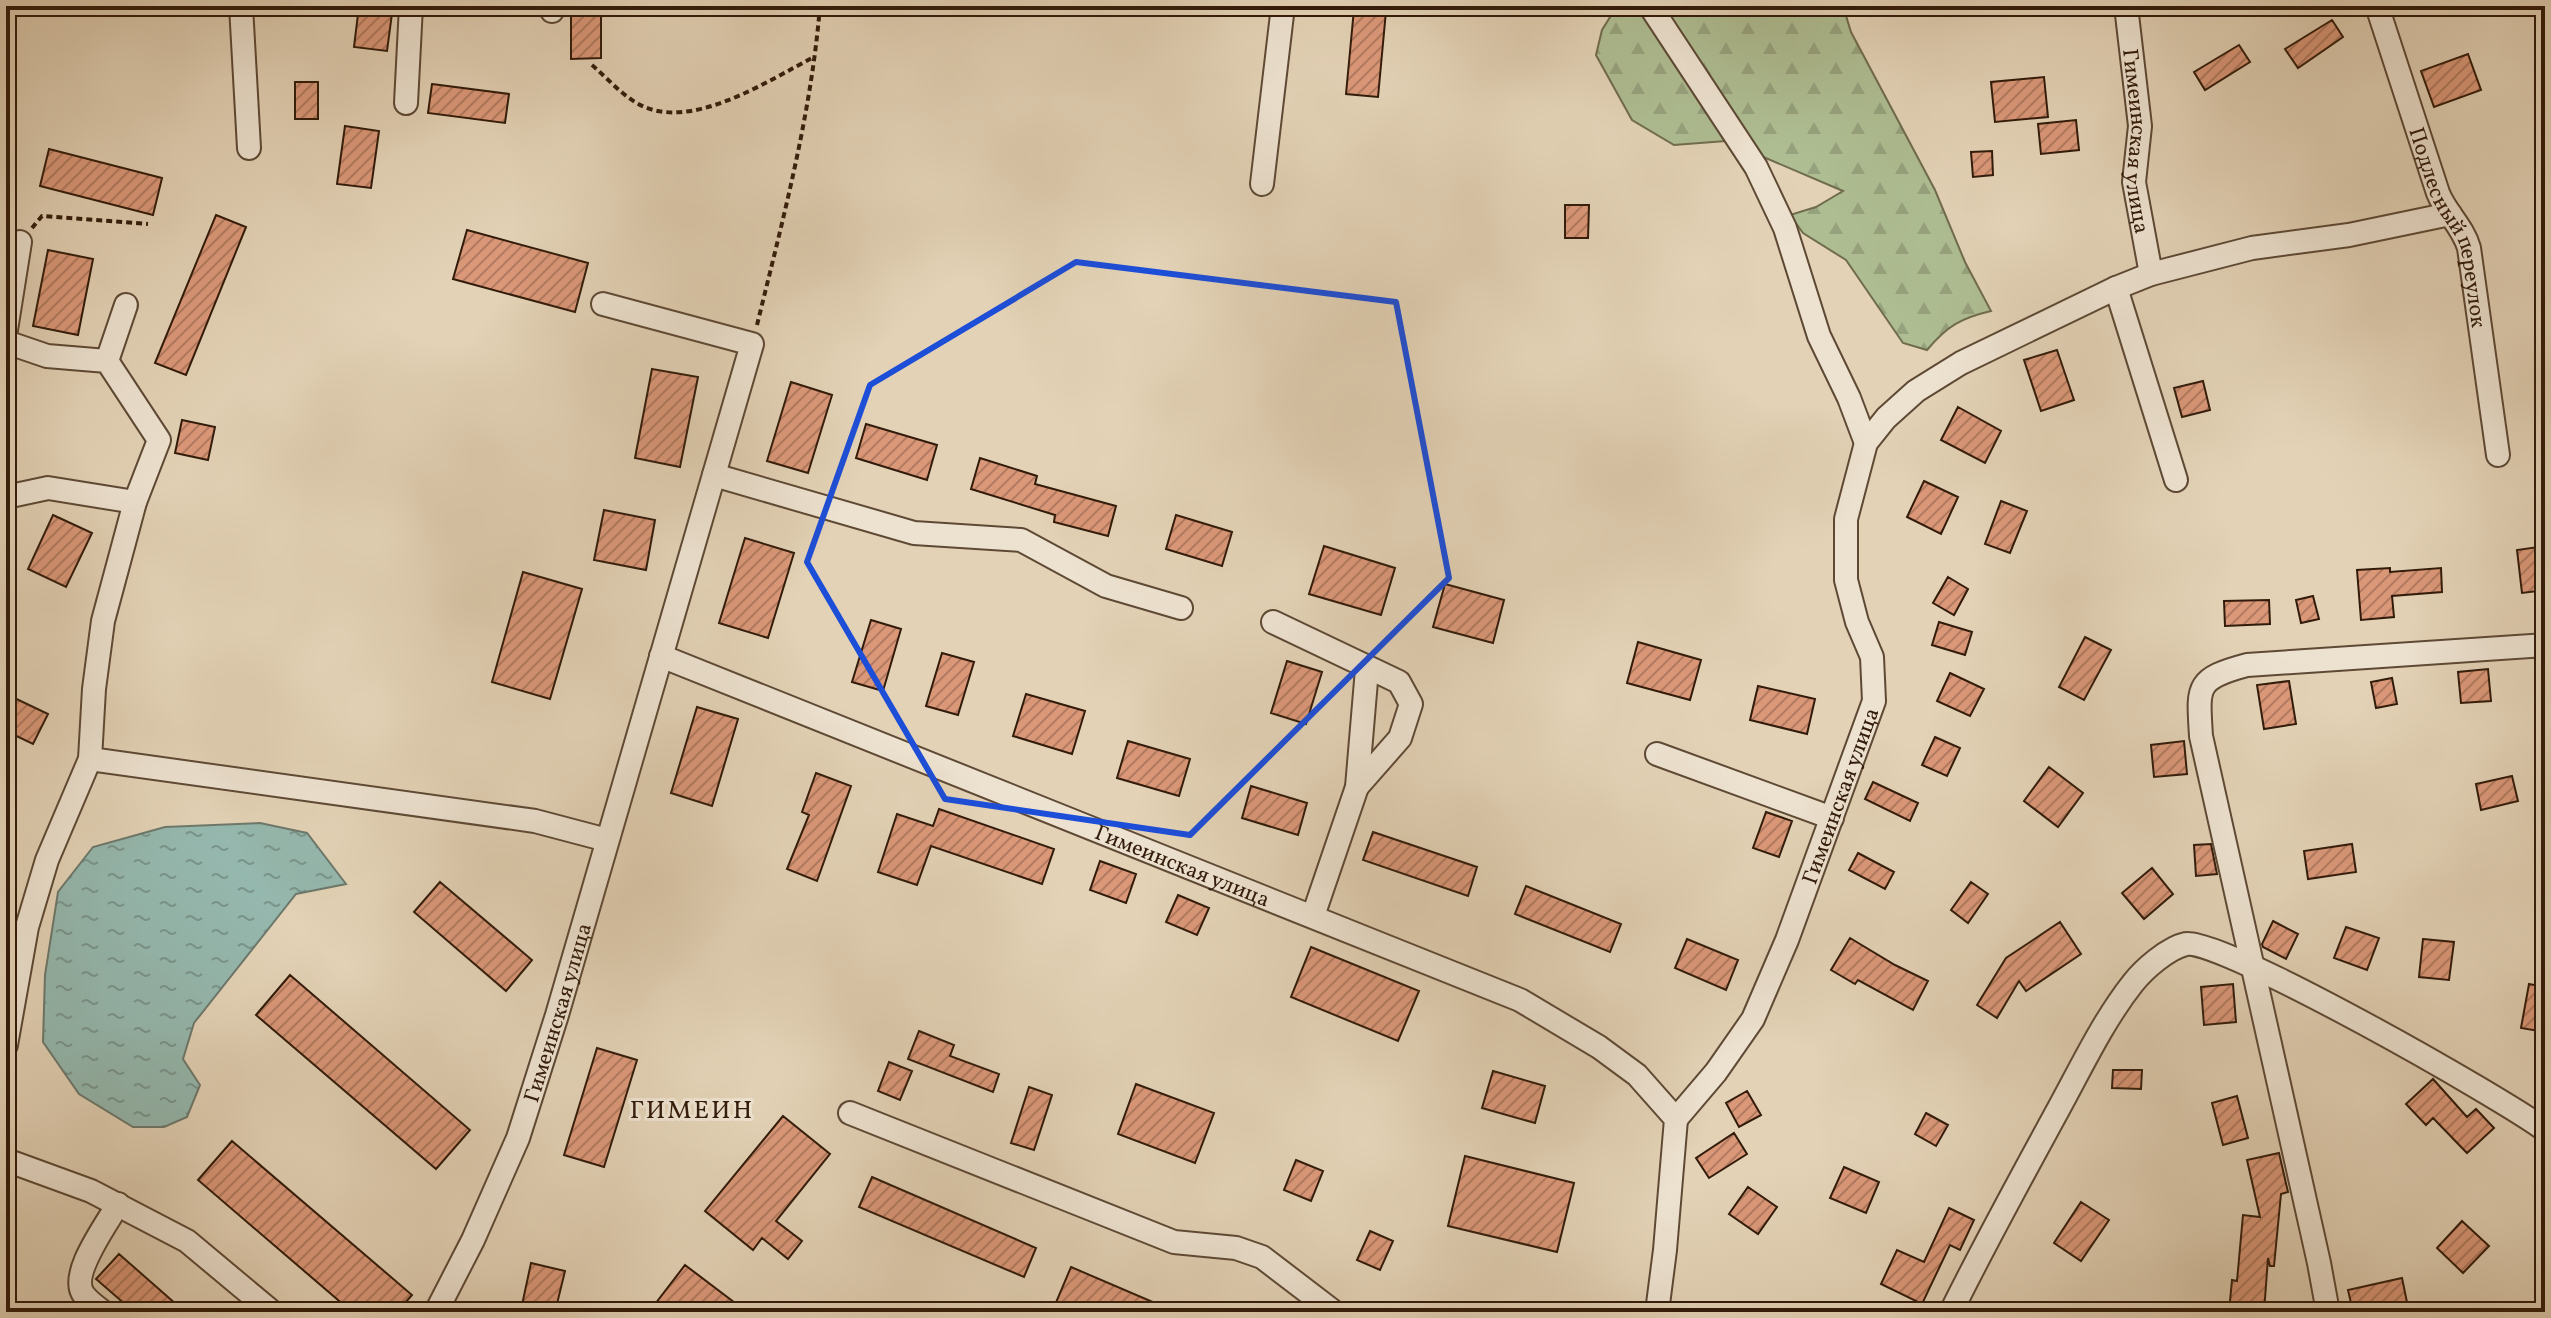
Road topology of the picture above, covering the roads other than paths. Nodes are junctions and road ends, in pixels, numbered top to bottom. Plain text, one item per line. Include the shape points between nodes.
1 (241, 6) edge
2 (411, 6) edge
3 (1283, 6) edge
4 (1650, 6) edge
5 (2126, 6) edge
6 (2377, 6) edge
7 (406, 103) dead end
8 (249, 148) dead end
9 (1262, 184) dead end
10 (2450, 214) junction
11 (20, 242) road end
12 (2151, 274) junction
13 (2116, 288) junction
14 (603, 304) dead end
15 (126, 305) dead end
16 (6, 330) edge
17 (6, 342) edge
18 (107, 361) junction
19 (1866, 443) junction
20 (2498, 455) dead end
21 (714, 475) junction
22 (2176, 480) dead end
23 (6, 497) edge
24 (135, 502) junction
25 (1181, 608) dead end
26 (1273, 622) dead end
27 (2545, 645) edge
28 (661, 656) junction
29 (1367, 669) junction
30 (1657, 754) dead end
31 (90, 759) junction
32 (1357, 787) junction
33 (1832, 818) junction
34 (607, 840) junction
35 (1313, 916) junction
36 (2251, 965) junction
37 (6, 1045) edge
38 (850, 1113) dead end
39 (1676, 1119) junction
40 (2545, 1130) edge
41 (6, 1160) edge
42 (118, 1204) junction
43 (103, 1312) edge
44 (272, 1312) edge
45 (436, 1312) edge
46 (1334, 1312) edge
47 (1657, 1312) edge
48 (1951, 1312) edge
49 (2328, 1312) edge

1 - 8 street
2 - 7 street
3 - 9 street
4 - 19 street via 1756,167 1785,228 1819,336
5 - 12 street, Гимеинская улица via 2140,126 2134,182
6 - 10 street, Подлесный переулок via 2438,193
10 - 12 street via 2252,248
10 - 20 street, Подлесный переулок via 2469,248
11 - 16 street
12 - 13 street
13 - 19 street via 1961,363 1916,391
13 - 22 street
14 - 21 street, Гимеинская улица via 752,344
15 - 18 street
17 - 18 street via 47,356
18 - 24 street via 159,440
19 - 33 street, Гимеинская улица via 1846,519 1846,580 1872,657 1874,701
21 - 25 street via 914,533 1021,540 1106,586
21 - 28 street, Гимеинская улица
23 - 24 street via 48,488
24 - 31 street via 103,621
26 - 29 street
27 - 36 street via 2247,665 2205,681 2199,698 2201,736
28 - 34 street, Гимеинская улица
28 - 35 street, Гимеинская улица
29 - 32 street
29 - 32 street via 1399,682 1411,704 1400,738
30 - 33 street
31 - 34 street via 535,821
31 - 37 street via 47,860 27,927
32 - 35 street
33 - 39 street, Гимеинская улица via 1753,1019
34 - 45 street, Гимеинская улица via 518,1138
35 - 39 street, Гимеинская улица via 1520,1000 1637,1075
36 - 40 street via 2437,1063
36 - 48 street via 2198,944 2183,944 2134,981 2105,1024
36 - 49 street
38 - 46 street via 1174,1242 1236,1248 1262,1257
39 - 47 street
41 - 42 street
42 - 43 street via 78,1281 82,1294
42 - 44 street via 187,1241

